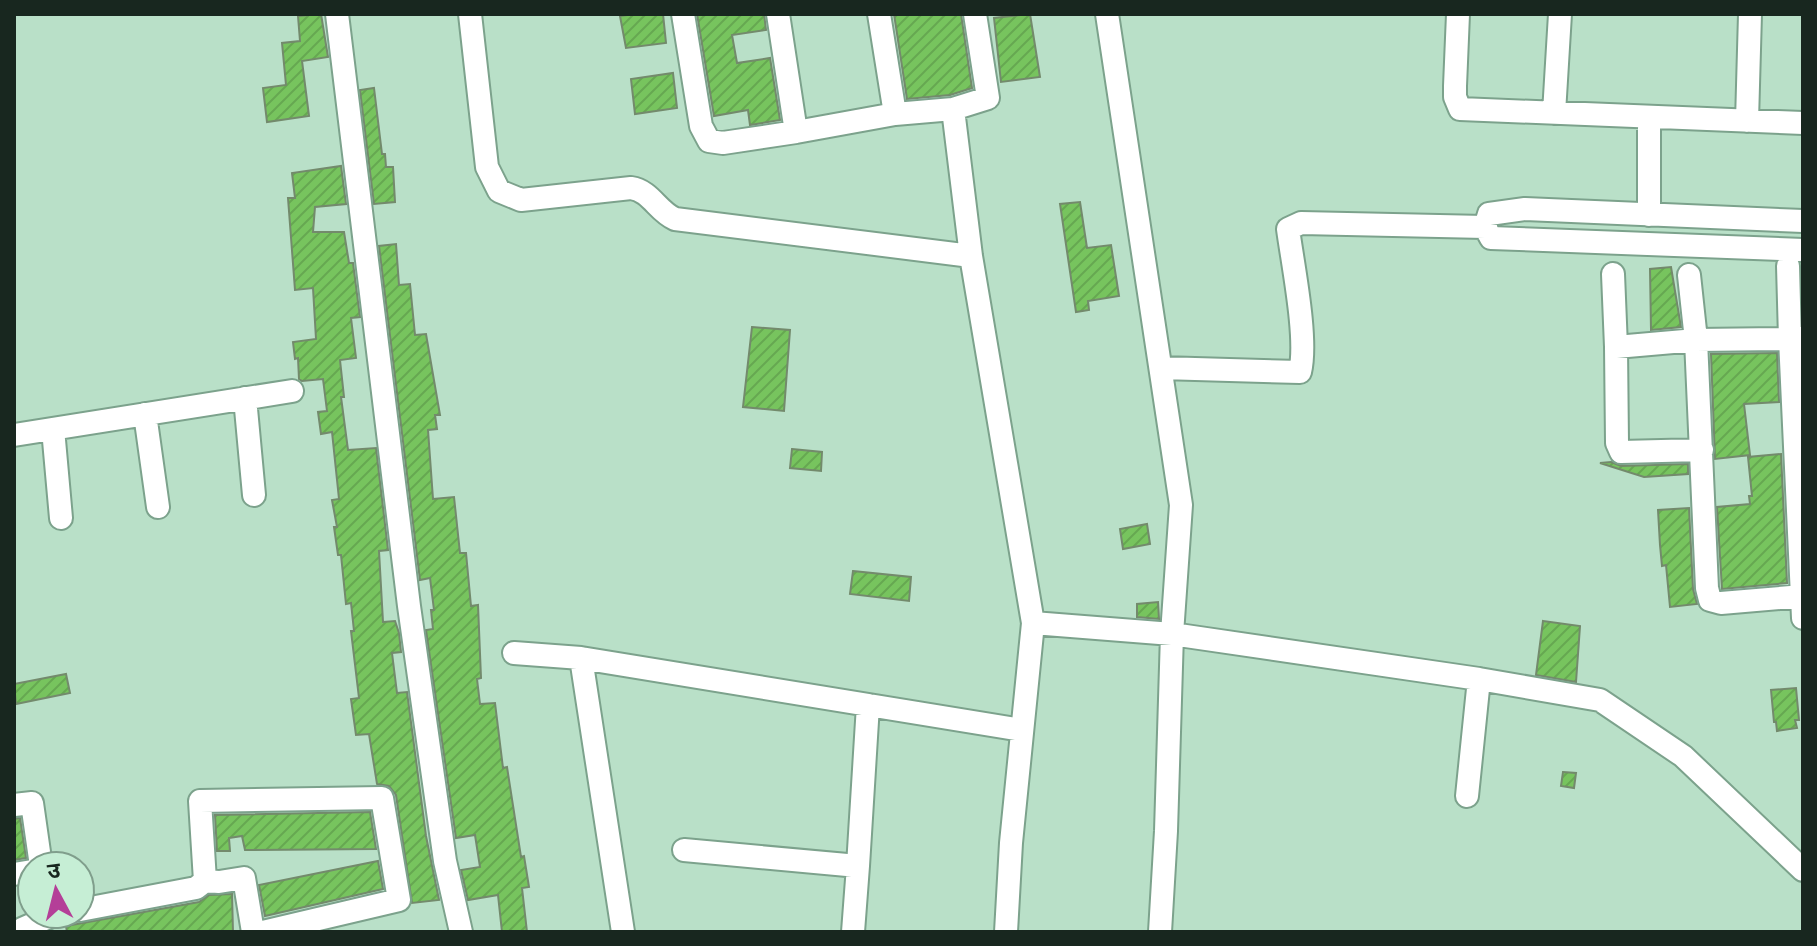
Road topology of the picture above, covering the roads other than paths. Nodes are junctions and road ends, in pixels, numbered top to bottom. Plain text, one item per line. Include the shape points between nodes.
1 (337, 14) edge
2 (470, 14) edge
3 (683, 14) edge
4 (778, 14) edge
5 (879, 14) edge
6 (975, 14) edge
7 (1107, 14) edge
8 (1458, 14) edge
9 (1560, 14) edge
10 (1750, 14) edge
11 (953, 109) junction
12 (1554, 113) junction
13 (895, 114) junction
14 (1649, 117) junction
15 (1747, 121) junction
16 (1803, 123) edge
17 (796, 132) junction
18 (1649, 215) junction
19 (1803, 221) edge
20 (1485, 227) junction
21 (971, 256) junction
22 (1796, 258) edge
23 (1613, 274) dead end
24 (1689, 275) dead end
25 (1797, 338) edge
26 (1696, 340) junction
27 (1616, 347) junction
28 (1161, 368) junction
29 (292, 391) dead end
30 (245, 398) junction
31 (145, 414) junction
32 (53, 429) junction
33 (14, 435) edge
34 (1702, 450) junction
35 (254, 495) dead end
36 (158, 507) dead end
37 (61, 518) dead end
38 (1802, 604) edge
39 (1033, 623) junction
40 (1172, 634) junction
41 (514, 653) dead end
42 (581, 658) junction
43 (1479, 679) junction
44 (868, 705) junction
45 (1022, 730) junction
46 (1467, 796) dead end
47 (14, 805) edge
48 (39, 850) edge
49 (684, 850) dead end
50 (858, 866) junction
51 (1803, 870) edge
52 (205, 881) junction
53 (96, 907) edge
54 (253, 932) edge
55 (263, 932) edge
56 (461, 932) edge
57 (623, 932) edge
58 (853, 932) edge
59 (1006, 932) edge
60 (1160, 932) edge

1 - 56 street via 411,621 445,861
2 - 21 street via 487,167 499,191 521,200 641,189 675,219
3 - 17 street via 701,126 709,141
4 - 17 street
5 - 13 street
6 - 11 street via 988,98
7 - 28 street
8 - 12 street via 1455,97 1460,109
9 - 12 street
10 - 15 street
11 - 13 street
11 - 21 street
12 - 14 street
13 - 17 street
14 - 15 street
14 - 18 street
15 - 16 street
18 - 19 street
18 - 20 street via 1503,211 1489,214
20 - 22 street via 1491,238
20 - 28 street via 1301,223 1288,229 1302,340 1300,372
21 - 39 street
22 - 25 street
23 - 27 street
24 - 26 street
25 - 26 street
25 - 38 street
26 - 27 street
26 - 34 street
27 - 34 street via 1621,452
28 - 40 street via 1181,505
29 - 30 street
30 - 31 street
30 - 35 street
31 - 32 street
31 - 36 street
32 - 33 street
32 - 37 street
34 - 38 street via 1710,600
39 - 40 street
39 - 45 street
40 - 43 street
40 - 60 street
41 - 42 street
42 - 44 street
42 - 57 street
43 - 46 street
43 - 51 street via 1600,700 1683,756
44 - 45 street
44 - 50 street
45 - 59 street
47 - 48 street via 32,803
49 - 50 street
50 - 58 street
52 - 53 street via 196,888
52 - 54 street via 244,878
52 - 55 street via 200,801 382,798 399,900

